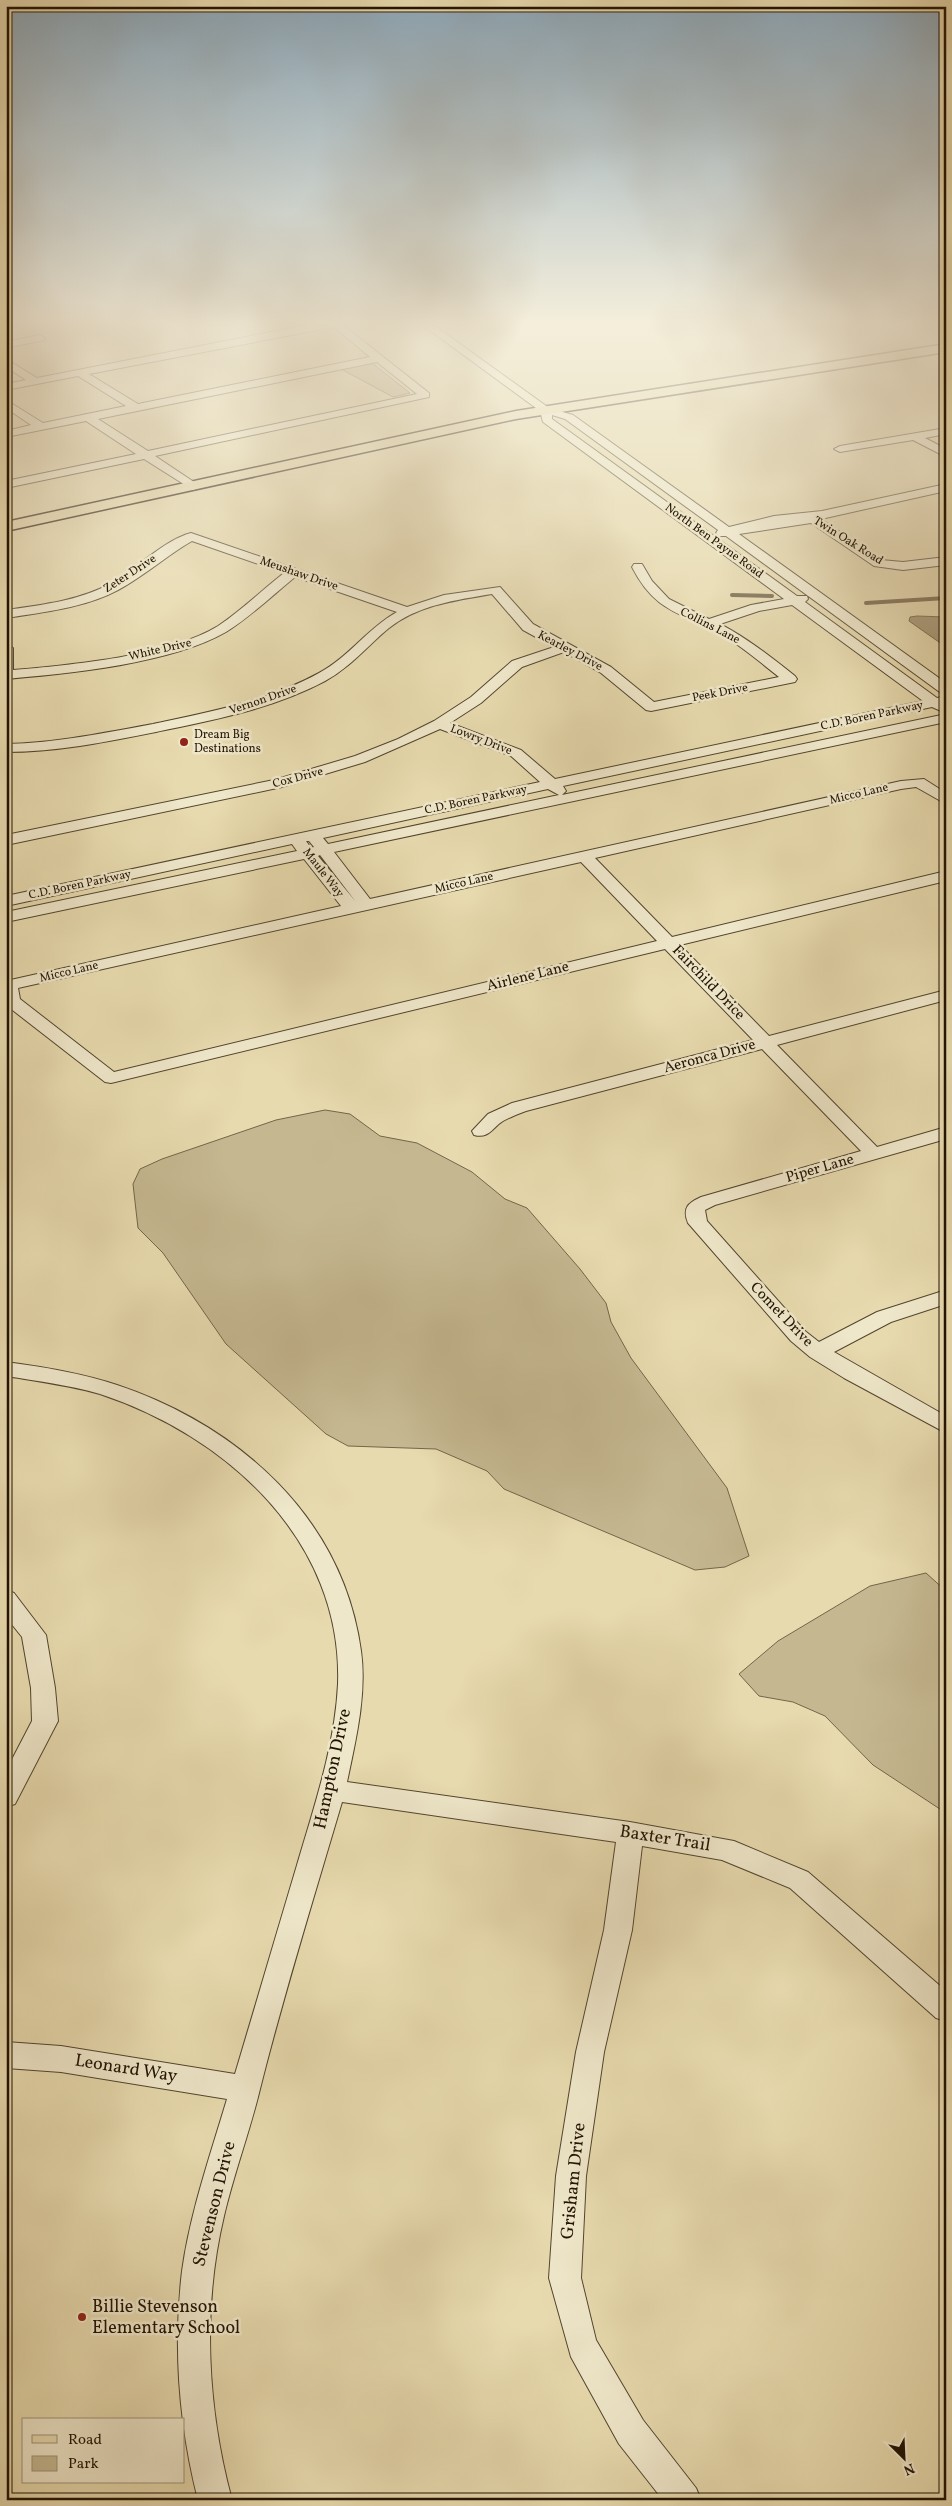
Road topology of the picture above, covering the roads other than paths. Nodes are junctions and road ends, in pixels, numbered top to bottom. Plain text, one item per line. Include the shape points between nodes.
1 (120, 438) edge
2 (226, 438) edge
3 (416, 438) edge
4 (572, 438) edge
5 (598, 438) edge
6 (903, 438) edge
7 (917, 438) edge
8 (840, 449) dead end
9 (616, 451) junction
10 (595, 454) junction
11 (946, 454) edge
12 (146, 455) junction
13 (6, 485) edge
14 (193, 486) junction
15 (946, 487) edge
16 (814, 516) junction
17 (6, 527) edge
18 (728, 532) junction
19 (706, 535) junction
20 (191, 537) joint
21 (946, 560) edge
22 (638, 567) dead end
23 (293, 572) junction
24 (495, 590) joint
25 (816, 596) junction
26 (795, 600) junction
27 (407, 612) junction
28 (6, 614) edge
29 (708, 623) junction
30 (6, 648) edge
31 (563, 648) junction
32 (6, 674) edge
33 (790, 679) joint
34 (946, 690) edge
35 (942, 705) edge
36 (651, 707) joint
37 (946, 718) edge
38 (439, 724) junction
39 (6, 748) edge
40 (551, 784) junction
41 (566, 798) junction
42 (946, 800) edge
43 (312, 835) junction
44 (296, 839) junction
45 (6, 840) edge
46 (323, 849) junction
47 (307, 853) junction
48 (584, 856) junction
49 (946, 876) edge
50 (6, 901) edge
51 (366, 905) junction
52 (350, 908) junction
53 (6, 917) edge
54 (668, 943) junction
55 (946, 995) edge
56 (764, 1042) junction
57 (111, 1078) joint
58 (481, 1131) dead end
59 (946, 1133) edge
60 (873, 1153) junction
61 (696, 1207) joint
62 (946, 1297) edge
63 (817, 1352) junction
64 (6, 1369) edge
65 (946, 1426) edge
66 (6, 1599) edge
67 (332, 1790) junction
68 (6, 1797) edge
69 (630, 1833) junction
70 (946, 2009) edge
71 (6, 2055) edge
72 (246, 2089) junction
73 (215, 2500) edge
74 (684, 2500) edge

1 - 12 street
2 - 12 street
3 - 14 main road
4 - 10 street, North Ben Payne Road
5 - 9 street, North Ben Payne Road
6 - 8 street
7 - 11 street
9 - 10 street
9 - 18 street, North Ben Payne Road
10 - 19 street, North Ben Payne Road
12 - 13 street
12 - 14 street
14 - 17 main road
15 - 16 street
16 - 18 street via 761,530
16 - 21 street, Twin Oak Road via 878,563 890,566
18 - 19 street
18 - 25 street, North Ben Payne Road
19 - 26 street, North Ben Payne Road
20 - 23 street, Meushaw Drive
20 - 28 street, Zeter Drive via 101,593
22 - 29 street, Collins Lane via 646,585 658,598
23 - 27 street, Meushaw Drive
23 - 32 street, White Drive via 223,628 196,642 68,669
24 - 27 street, Vernon Drive via 444,599
24 - 31 street, Kearley Drive via 528,627
25 - 26 street
25 - 34 street, North Ben Payne Road
26 - 29 street
26 - 35 street, North Ben Payne Road
27 - 39 street, Vernon Drive via 387,624 336,668 278,696 207,717 78,742
29 - 33 street, Collins Lane via 744,643
30 - 32 street
31 - 36 street, Kearley Drive via 606,670
31 - 38 street, Cox Drive via 517,664 476,700
33 - 36 street, Peek Drive
35 - 40 street, C.D. Boren Parkway
37 - 41 street, C.D. Boren Parkway
38 - 40 street, Lowry Drive via 509,749
38 - 45 street, Cox Drive via 389,748 310,775
40 - 41 street, Lowry Drive
40 - 43 street, C.D. Boren Parkway
41 - 46 street, C.D. Boren Parkway
42 - 48 street, Micco Lane via 919,782
43 - 44 street, C.D. Boren Parkway
43 - 46 street, Maule Way
44 - 47 street, Maule Way
44 - 50 street, C.D. Boren Parkway
46 - 47 street, C.D. Boren Parkway
46 - 51 street, Maule Way
47 - 52 street, Maule Way
47 - 53 street, C.D. Boren Parkway
48 - 51 street, Micco Lane
48 - 54 street, Fairchild Drice
49 - 54 street, Airlene Lane
51 - 52 street, Micco Lane
52 - 57 street, Micco Lane via 10,986 12,1000
54 - 56 street, Fairchild Drice
54 - 57 street, Airlene Lane
55 - 56 street, Aeronca Drive
56 - 58 street, Aeronca Drive via 520,1107 495,1118
56 - 60 street, Fairchild Drice
59 - 60 street, Piper Lane
60 - 61 street, Piper Lane
61 - 63 street, Comet Drive via 694,1214 705,1230 782,1321
62 - 63 street via 884,1317
63 - 65 street, Comet Drive
64 - 67 street, Hampton Drive via 108,1390 162,1411 222,1445 284,1500 314,1543 337,1595 344,1621 349,1652 348,1707
66 - 68 street via 34,1635 45,1721
67 - 69 street, Baxter Trail
67 - 72 street, Hampton Drive
69 - 70 street, Baxter Trail via 726,1849 799,1880
69 - 74 street, Grisham Drive via 618,1930 590,2052 573,2167 565,2278 582,2346 632,2432
71 - 72 street, Leonard Way via 62,2059
72 - 73 street, Stevenson Drive via 212,2202 196,2278 198,2411

